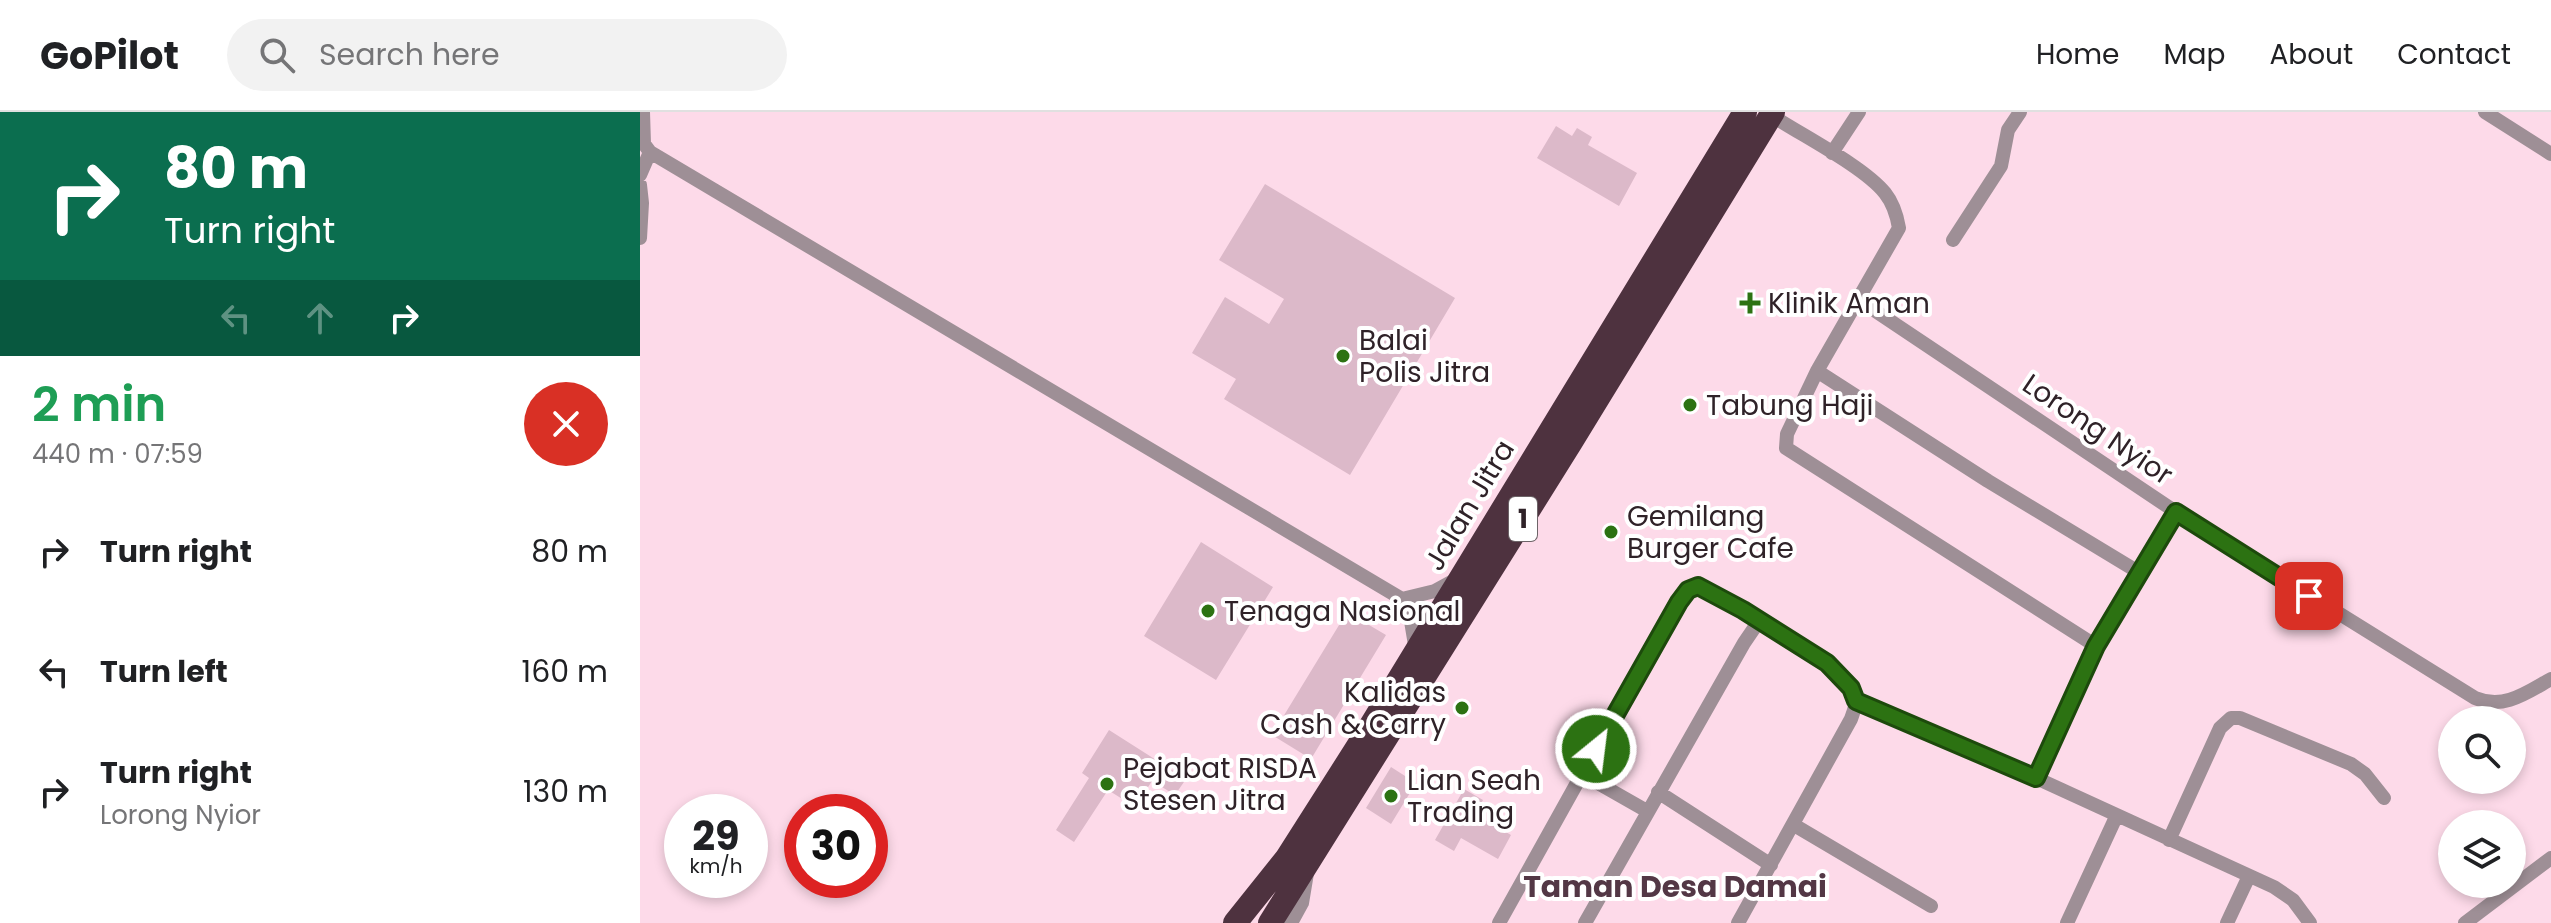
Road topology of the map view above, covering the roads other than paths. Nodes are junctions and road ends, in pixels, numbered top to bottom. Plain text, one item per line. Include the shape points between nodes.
1 (643, 112) edge
2 (1745, 112) edge
3 (1859, 112) edge
4 (2020, 112) edge
5 (2485, 112) edge
6 (1772, 114) edge
7 (650, 152) junction
8 (1832, 153) junction
9 (2551, 154) edge
10 (640, 175) edge
11 (640, 185) edge
12 (640, 238) edge
13 (1953, 240) dead end
14 (1859, 300) junction
15 (1817, 371) junction
16 (2176, 512) junction
17 (2140, 573) junction
18 (1461, 576) junction
19 (1402, 599) junction
20 (1759, 621) junction
21 (2096, 646) junction
22 (1416, 652) junction
23 (2551, 679) edge
24 (1856, 701) junction
25 (1582, 774) junction
26 (2036, 778) junction
27 (1658, 792) junction
28 (2384, 798) dead end
29 (1647, 811) junction
30 (2116, 817) junction
31 (1794, 825) junction
32 (2169, 840) junction
33 (2551, 858) edge
34 (1307, 865) junction
35 (1771, 865) junction
36 (2249, 876) junction
37 (1259, 895) junction
38 (1931, 906) dead end
39 (2474, 921) edge
40 (1222, 923) edge
41 (1235, 923) edge
42 (1270, 923) edge
43 (1291, 923) edge
44 (1499, 923) edge
45 (1585, 923) edge
46 (1738, 923) edge
47 (2067, 923) edge
48 (2227, 923) edge
49 (2310, 923) edge

1 - 7 street via 644,144
2 - 18 highway, Jalan Jitra / 1
3 - 8 street
4 - 13 street via 2008,130 2001,166
5 - 9 street
6 - 8 street
6 - 34 highway, Jalan Jitra / 1
7 - 10 street
7 - 19 street
8 - 14 street via 1885,193 1899,228
11 - 12 street
14 - 15 street
14 - 16 street, Lorong Nyior
15 - 17 street
15 - 21 street via 1787,434 1786,448
16 - 17 street
16 - 23 street, Lorong Nyior via 2475,698 2506,702
17 - 21 street
18 - 19 street via 1435,591
18 - 22 highway, Jalan Jitra / 1
19 - 22 street
20 - 24 street via 1827,663
20 - 25 street via 1703,587 1688,590
20 - 27 street
21 - 26 street
22 - 37 highway, Jalan Jitra / 1
24 - 26 street
24 - 31 street
25 - 29 street
25 - 44 street
26 - 30 street
27 - 29 street
27 - 35 street
28 - 32 street via 2351,764 2231,718 2220,728
29 - 45 street
30 - 32 street
30 - 47 street
31 - 35 street
31 - 38 street
32 - 36 street
33 - 39 street
34 - 42 highway, Jalan Jitra / 1
34 - 43 street via 1304,894
35 - 46 street
36 - 48 street
36 - 49 street via 2293,900
37 - 40 highway
37 - 41 highway, Jalan Jitra / 1

